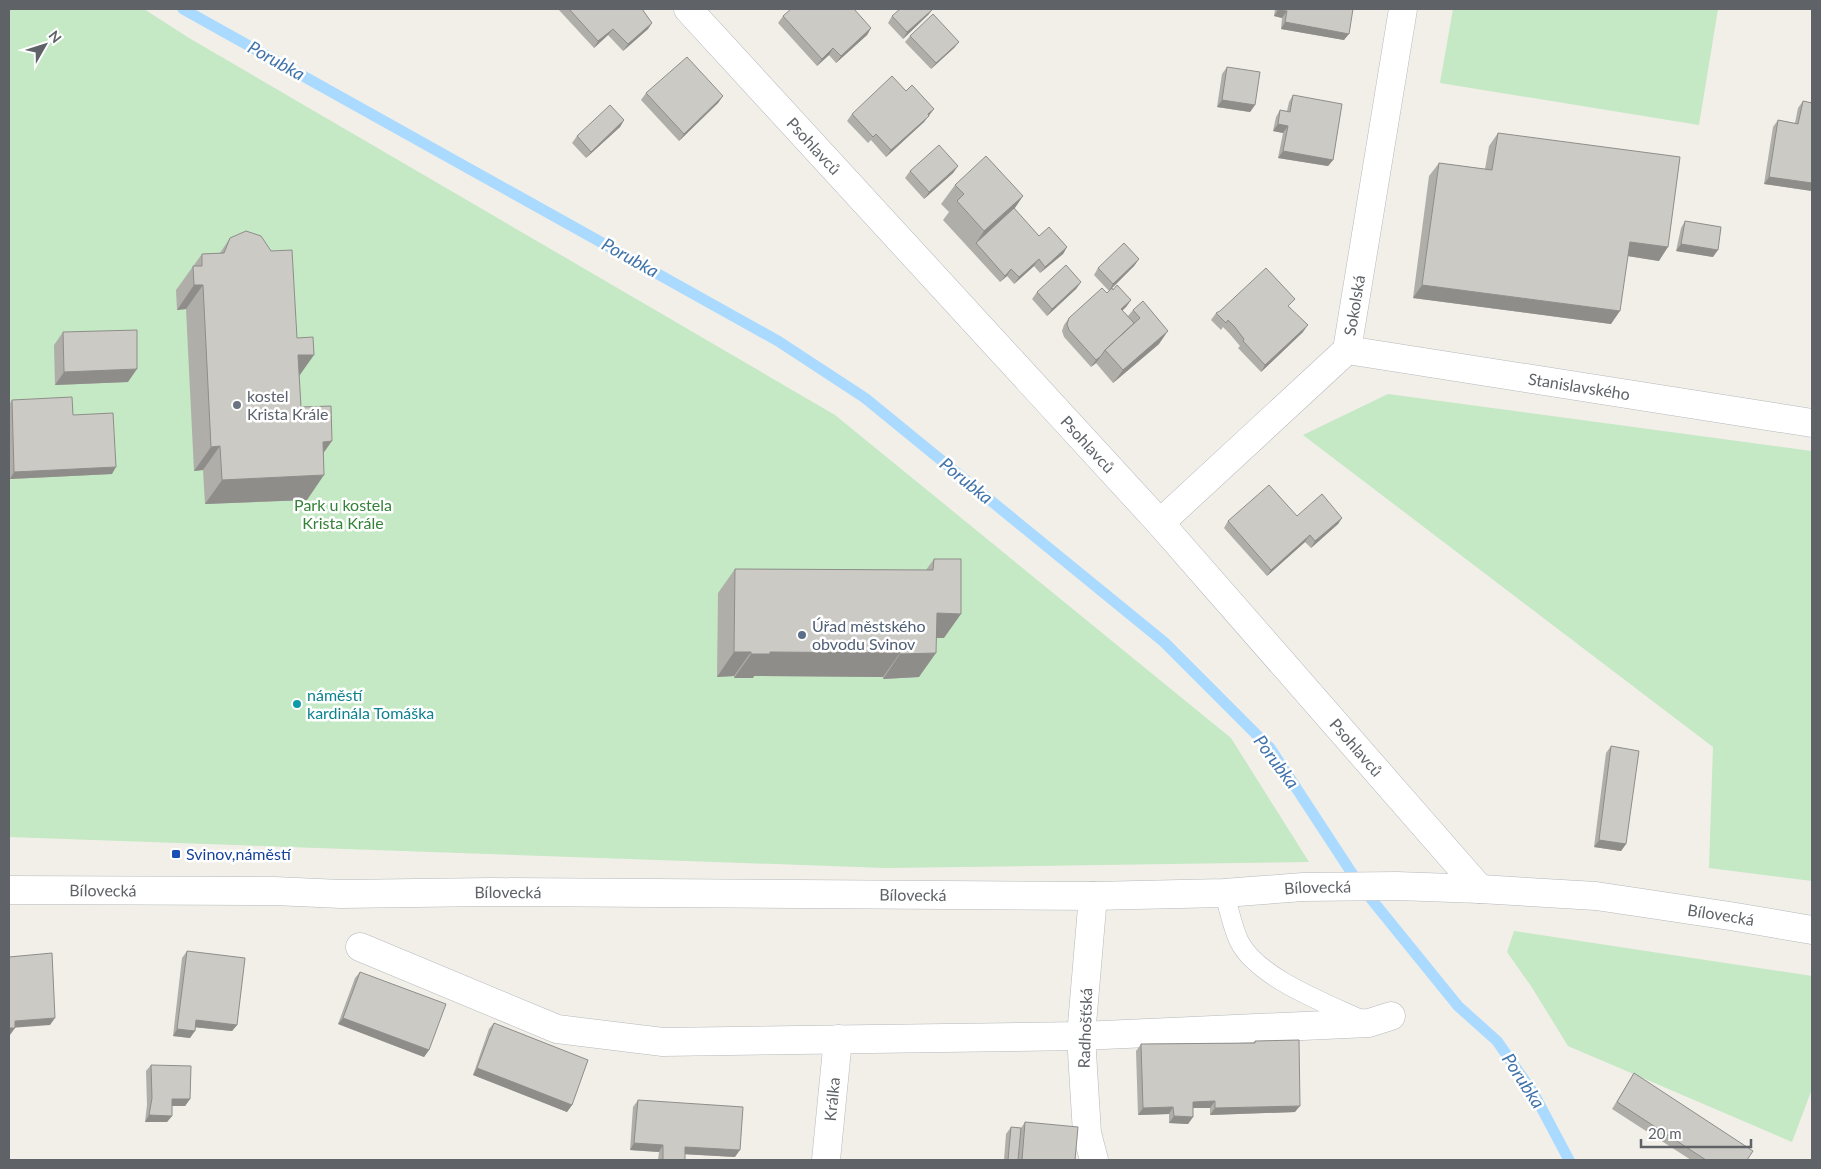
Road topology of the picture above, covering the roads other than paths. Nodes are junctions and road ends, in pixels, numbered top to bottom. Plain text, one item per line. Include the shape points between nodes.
1 (688, 9) edge
2 (1403, 9) edge
3 (1347, 350) junction
4 (1812, 422) edge
5 (1160, 523) junction
6 (1480, 889) junction
7 (9, 890) edge
8 (1224, 893) junction
9 (1093, 896) junction
10 (1812, 930) edge
11 (360, 947) dead end
12 (1380, 1019) joint
13 (1081, 1036) junction
14 (838, 1039) junction
15 (826, 1160) edge
16 (1094, 1160) edge

1 - 5 street, Psohlavců
2 - 3 street, Sokolská
3 - 4 street, Stanislavského
3 - 5 street, Sokolská
5 - 6 street, Psohlavců
6 - 8 street, Bílovecká via 1397,886
6 - 10 street, Bílovecká via 1596,896
7 - 9 street, Bílovecká
8 - 9 street, Bílovecká
8 - 12 lane via 1240,942 1256,963 1300,990
9 - 13 street, Radhošťská
11 - 14 street via 557,1030 663,1042
12 - 13 street
13 - 14 street
13 - 16 street, Radhošťská via 1087,1133
14 - 15 street, Králka

